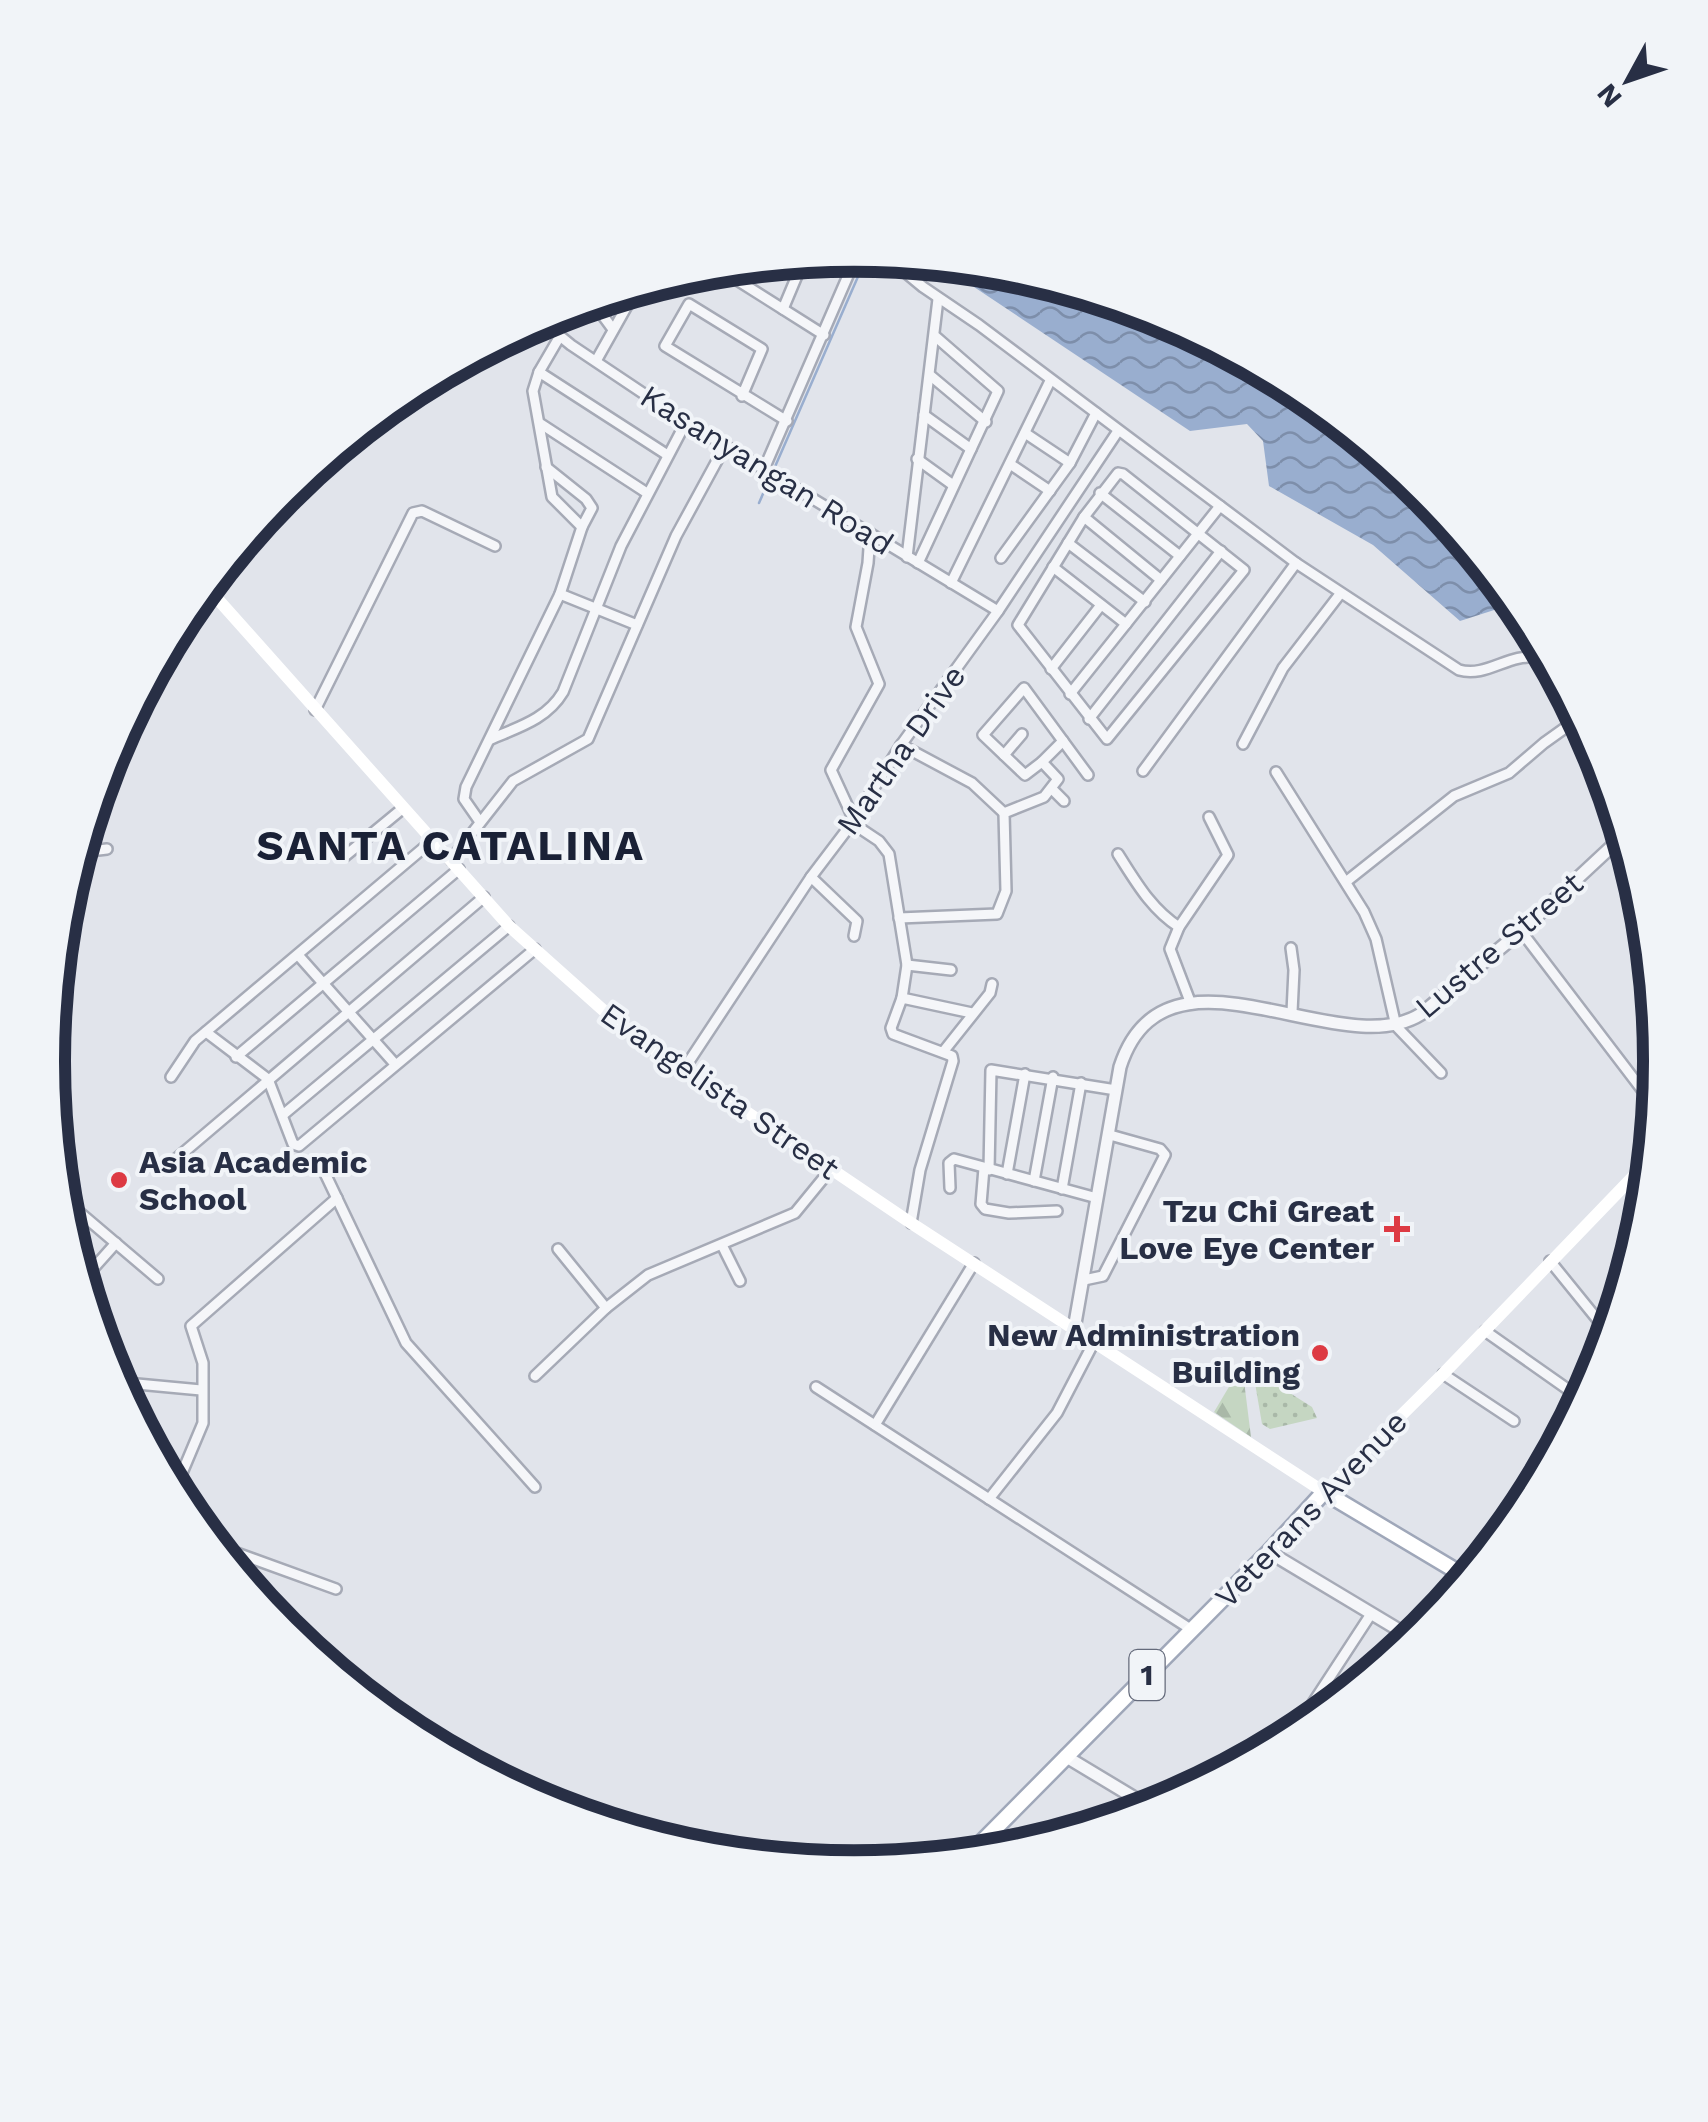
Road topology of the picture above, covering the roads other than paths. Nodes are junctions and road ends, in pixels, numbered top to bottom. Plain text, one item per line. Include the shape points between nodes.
1 (849, 272) edge
2 (908, 274) edge
3 (796, 275) edge
4 (739, 281) edge
5 (938, 298) junction
6 (626, 306) edge
7 (783, 309) junction
8 (601, 314) edge
9 (612, 328) junction
10 (557, 330) edge
11 (824, 335) junction
12 (560, 336) junction
13 (936, 336) junction
14 (596, 361) junction
15 (538, 372) junction
16 (931, 376) junction
17 (1050, 381) junction
18 (742, 396) junction
19 (1096, 414) junction
20 (924, 415) junction
21 (787, 421) junction
22 (686, 422) junction
23 (986, 422) junction
24 (541, 424) junction
25 (1118, 430) junction
26 (1025, 433) junction
27 (725, 446) junction
28 (972, 449) junction
29 (666, 454) junction
30 (917, 459) junction
31 (1070, 463) junction
32 (1010, 464) junction
33 (546, 467) junction
34 (764, 469) junction
35 (953, 485) junction
36 (1050, 491) junction
37 (647, 492) junction
38 (1100, 493) junction
39 (1220, 506) junction
40 (1084, 518) junction
41 (582, 527) junction
42 (870, 533) junction
43 (1198, 533) junction
44 (1068, 542) junction
45 (495, 546) dead end
46 (1221, 551) junction
47 (1180, 556) junction
48 (906, 557) junction
49 (1000, 558) dead end
50 (918, 563) junction
51 (1296, 563) junction
52 (1053, 567) junction
53 (1161, 580) junction
54 (951, 583) junction
55 (560, 594) junction
56 (1340, 594) junction
57 (216, 598) edge
58 (1144, 602) junction
59 (1101, 604) junction
60 (598, 610) junction
61 (998, 611) junction
62 (1126, 624) junction
63 (637, 625) junction
64 (1531, 657) edge
65 (1051, 669) junction
66 (1070, 694) junction
67 (315, 710) junction
68 (1089, 719) junction
69 (1570, 729) edge
70 (1022, 734) dead end
71 (491, 739) junction
72 (1063, 741) junction
73 (1243, 744) dead end
74 (901, 745) junction
75 (1004, 755) junction
76 (1042, 762) junction
77 (1143, 770) dead end
78 (1276, 772) dead end
79 (1088, 775) dead end
80 (1052, 789) junction
81 (1064, 801) dead end
82 (402, 809) junction
83 (1004, 813) junction
84 (1209, 817) dead end
85 (853, 821) junction
86 (480, 822) junction
87 (434, 840) junction
88 (1613, 846) edge
89 (107, 849) dead end
90 (94, 851) edge
91 (1118, 854) dead end
92 (345, 856) dead end
93 (455, 865) junction
94 (810, 877) junction
95 (1346, 881) junction
96 (484, 897) junction
97 (899, 918) junction
98 (508, 926) junction
99 (1178, 927) junction
100 (1521, 931) junction
101 (854, 936) dead end
102 (1291, 948) dead end
103 (535, 949) junction
104 (298, 955) junction
105 (906, 965) junction
106 (951, 970) dead end
107 (992, 984) dead end
108 (325, 985) junction
109 (902, 998) junction
110 (1191, 1004) junction
111 (348, 1012) junction
112 (1292, 1012) junction
113 (972, 1013) junction
114 (1396, 1026) junction
115 (206, 1032) junction
116 (372, 1039) junction
117 (943, 1052) junction
118 (236, 1057) junction
119 (395, 1064) junction
120 (684, 1070) junction
121 (1441, 1073) dead end
122 (1025, 1074) junction
123 (171, 1077) dead end
124 (1053, 1078) junction
125 (268, 1079) junction
126 (1081, 1083) junction
127 (1116, 1090) junction
128 (1642, 1090) edge
129 (284, 1114) junction
130 (1110, 1135) junction
131 (177, 1158) dead end
132 (322, 1167) dead end
133 (831, 1169) junction
134 (987, 1169) junction
135 (1007, 1174) junction
136 (1634, 1175) edge
137 (1034, 1181) junction
138 (950, 1188) dead end
139 (1062, 1189) junction
140 (336, 1198) junction
141 (1096, 1198) junction
142 (1057, 1210) dead end
143 (80, 1212) edge
144 (911, 1223) junction
145 (116, 1243) junction
146 (722, 1245) junction
147 (558, 1250) dead end
148 (1550, 1260) junction
149 (974, 1263) junction
150 (93, 1269) edge
151 (158, 1279) dead end
152 (1084, 1280) junction
153 (740, 1281) dead end
154 (606, 1308) junction
155 (1599, 1321) edge
156 (1074, 1329) junction
157 (1485, 1332) junction
158 (1094, 1342) junction
159 (1444, 1374) junction
160 (535, 1376) dead end
161 (134, 1384) edge
162 (816, 1387) dead end
163 (201, 1390) junction
164 (1570, 1391) edge
165 (1514, 1421) dead end
166 (876, 1425) junction
167 (182, 1473) edge
168 (535, 1488) dead end
169 (1324, 1492) junction
170 (989, 1499) junction
171 (1269, 1552) junction
172 (238, 1554) edge
173 (1456, 1571) edge
174 (336, 1589) dead end
175 (1371, 1614) junction
176 (1192, 1630) junction
177 (1399, 1631) edge
178 (1314, 1701) edge
179 (1065, 1756) junction
180 (1135, 1798) edge
181 (987, 1838) edge

1 - 11 street
2 - 5 street
3 - 7 street
4 - 7 street
5 - 13 street
5 - 17 street
6 - 9 street
7 - 11 street
8 - 9 street
9 - 14 street
10 - 12 street, Kasanyangan Road
11 - 21 street
12 - 14 street, Kasanyangan Road
12 - 15 street
13 - 16 street
13 - 23 street via 997,388
14 - 22 street, Kasanyangan Road
15 - 24 street via 534,391
15 - 29 street
16 - 20 street
16 - 23 street
17 - 19 street
17 - 26 street
18 - 18 street via 665,346 690,304 762,349
18 - 21 street
19 - 25 street
19 - 31 street
20 - 28 street
20 - 30 street
21 - 34 street
22 - 27 street, Kasanyangan Road
22 - 29 street
23 - 28 street
24 - 33 street
24 - 37 street
25 - 39 street
25 - 61 street, Martha Drive
26 - 31 street
26 - 32 street
27 - 34 street, Kasanyangan Road
27 - 63 street
28 - 35 street
29 - 37 street
30 - 35 street
30 - 48 street
31 - 36 street
32 - 36 street
32 - 54 street
33 - 41 street via 552,497
33 - 41 street via 592,504
34 - 42 street, Kasanyangan Road
35 - 50 street
36 - 49 street
37 - 60 street
38 - 40 street
38 - 43 street via 1123,474
38 - 47 street
39 - 43 street
39 - 51 street
40 - 44 street
40 - 53 street
41 - 55 street
42 - 48 street, Kasanyangan Road
42 - 85 street via 856,626 879,684 831,770
43 - 46 street
43 - 47 street
44 - 52 street
44 - 58 street
45 - 67 street via 422,511 413,513
46 - 68 street
46 - 68 street via 1242,574 1110,736 1103,738
47 - 53 street
48 - 50 street, Kasanyangan Road
50 - 54 street, Kasanyangan Road
51 - 56 street
51 - 77 street
52 - 59 street
52 - 65 street via 1018,625
53 - 58 street
54 - 61 street, Kasanyangan Road
55 - 60 street
55 - 71 street
56 - 64 street via 1467,672
56 - 73 street via 1283,668
57 - 67 main road, Evangelista Street
58 - 62 street
59 - 62 street
59 - 65 street
60 - 63 street
60 - 71 street via 555,707
61 - 74 street, Martha Drive
62 - 66 street
63 - 86 street via 588,740 513,781
65 - 66 street
66 - 68 street
67 - 82 main road, Evangelista Street
69 - 95 street via 1509,772 1454,796
70 - 75 street
71 - 86 street via 464,794
72 - 75 street via 1024,688 983,735
72 - 76 street
72 - 79 street
74 - 83 street via 972,784
74 - 85 street, Martha Drive
75 - 76 street via 1025,774
76 - 80 street via 1058,779
78 - 95 street
80 - 81 street
80 - 83 street
82 - 87 main road, Evangelista Street
82 - 92 street
83 - 97 street via 1006,891 997,914
84 - 99 street via 1228,855
85 - 94 street, Martha Drive
85 - 97 street via 889,854
86 - 93 street
87 - 93 main road, Evangelista Street
87 - 104 street
88 - 100 street, Lustre Street
89 - 90 street
91 - 99 street via 1147,898
93 - 96 main road, Evangelista Street
93 - 108 street
94 - 101 street via 857,921
94 - 120 street, Martha Drive
95 - 114 street via 1376,938
96 - 98 main road, Evangelista Street
96 - 111 street
97 - 105 street
98 - 103 main road, Evangelista Street
98 - 116 street
99 - 110 street via 1170,949
100 - 114 street, Lustre Street via 1421,1014
100 - 128 street
102 - 112 street
103 - 119 street
103 - 120 main road, Evangelista Street
104 - 108 street
104 - 115 street
105 - 106 street
105 - 109 street
107 - 113 street
108 - 111 street
108 - 118 street
109 - 113 street
109 - 117 street via 894,1034
110 - 112 street, Lustre Street
110 - 127 street, Lustre Street via 1162,1012 1137,1031
111 - 116 street
111 - 125 street
112 - 114 street, Lustre Street
113 - 117 street
114 - 121 street
115 - 118 street
115 - 123 street
116 - 119 street
116 - 129 street
117 - 144 street via 953,1062
118 - 125 street
119 - 129 street via 299,1146
120 - 133 main road, Evangelista Street
122 - 124 street
122 - 134 street via 990,1073
122 - 135 street
124 - 126 street
124 - 137 street
125 - 129 street
125 - 131 street
126 - 127 street
126 - 139 street
127 - 130 street, Lustre Street
130 - 141 street, Lustre Street
130 - 152 street via 1165,1155 1103,1276
132 - 140 street
133 - 144 main road, Evangelista Street
133 - 146 street via 795,1213
134 - 135 street
134 - 138 street via 951,1160
134 - 142 street via 985,1209
135 - 137 street
136 - 148 main road, Veterans Avenue
137 - 139 street
139 - 141 street
140 - 163 street via 191,1326 203,1364
140 - 168 street via 406,1344
141 - 152 street, Lustre Street
143 - 145 street
144 - 149 main road, Evangelista Street
145 - 150 street
145 - 151 street
146 - 153 street
146 - 154 street via 648,1275
147 - 154 street
148 - 155 street
148 - 157 main road, Veterans Avenue
149 - 156 main road, Evangelista Street
149 - 166 street
152 - 156 street, Lustre Street
154 - 160 street
156 - 158 main road, Evangelista Street
157 - 159 main road, Veterans Avenue
157 - 164 street
158 - 169 main road, Evangelista Street
158 - 170 street via 1057,1413
159 - 165 street
159 - 169 main road, Veterans Avenue
161 - 163 street
162 - 166 street
163 - 167 street via 203,1422
166 - 170 street
169 - 171 main road, Veterans Avenue / 1
169 - 173 main road
170 - 176 street
171 - 175 street
171 - 176 main road, Veterans Avenue / 1
172 - 174 street
175 - 177 street
175 - 178 street
176 - 179 main road, Veterans Avenue / 1
179 - 180 street
179 - 181 main road, Veterans Avenue / 1

